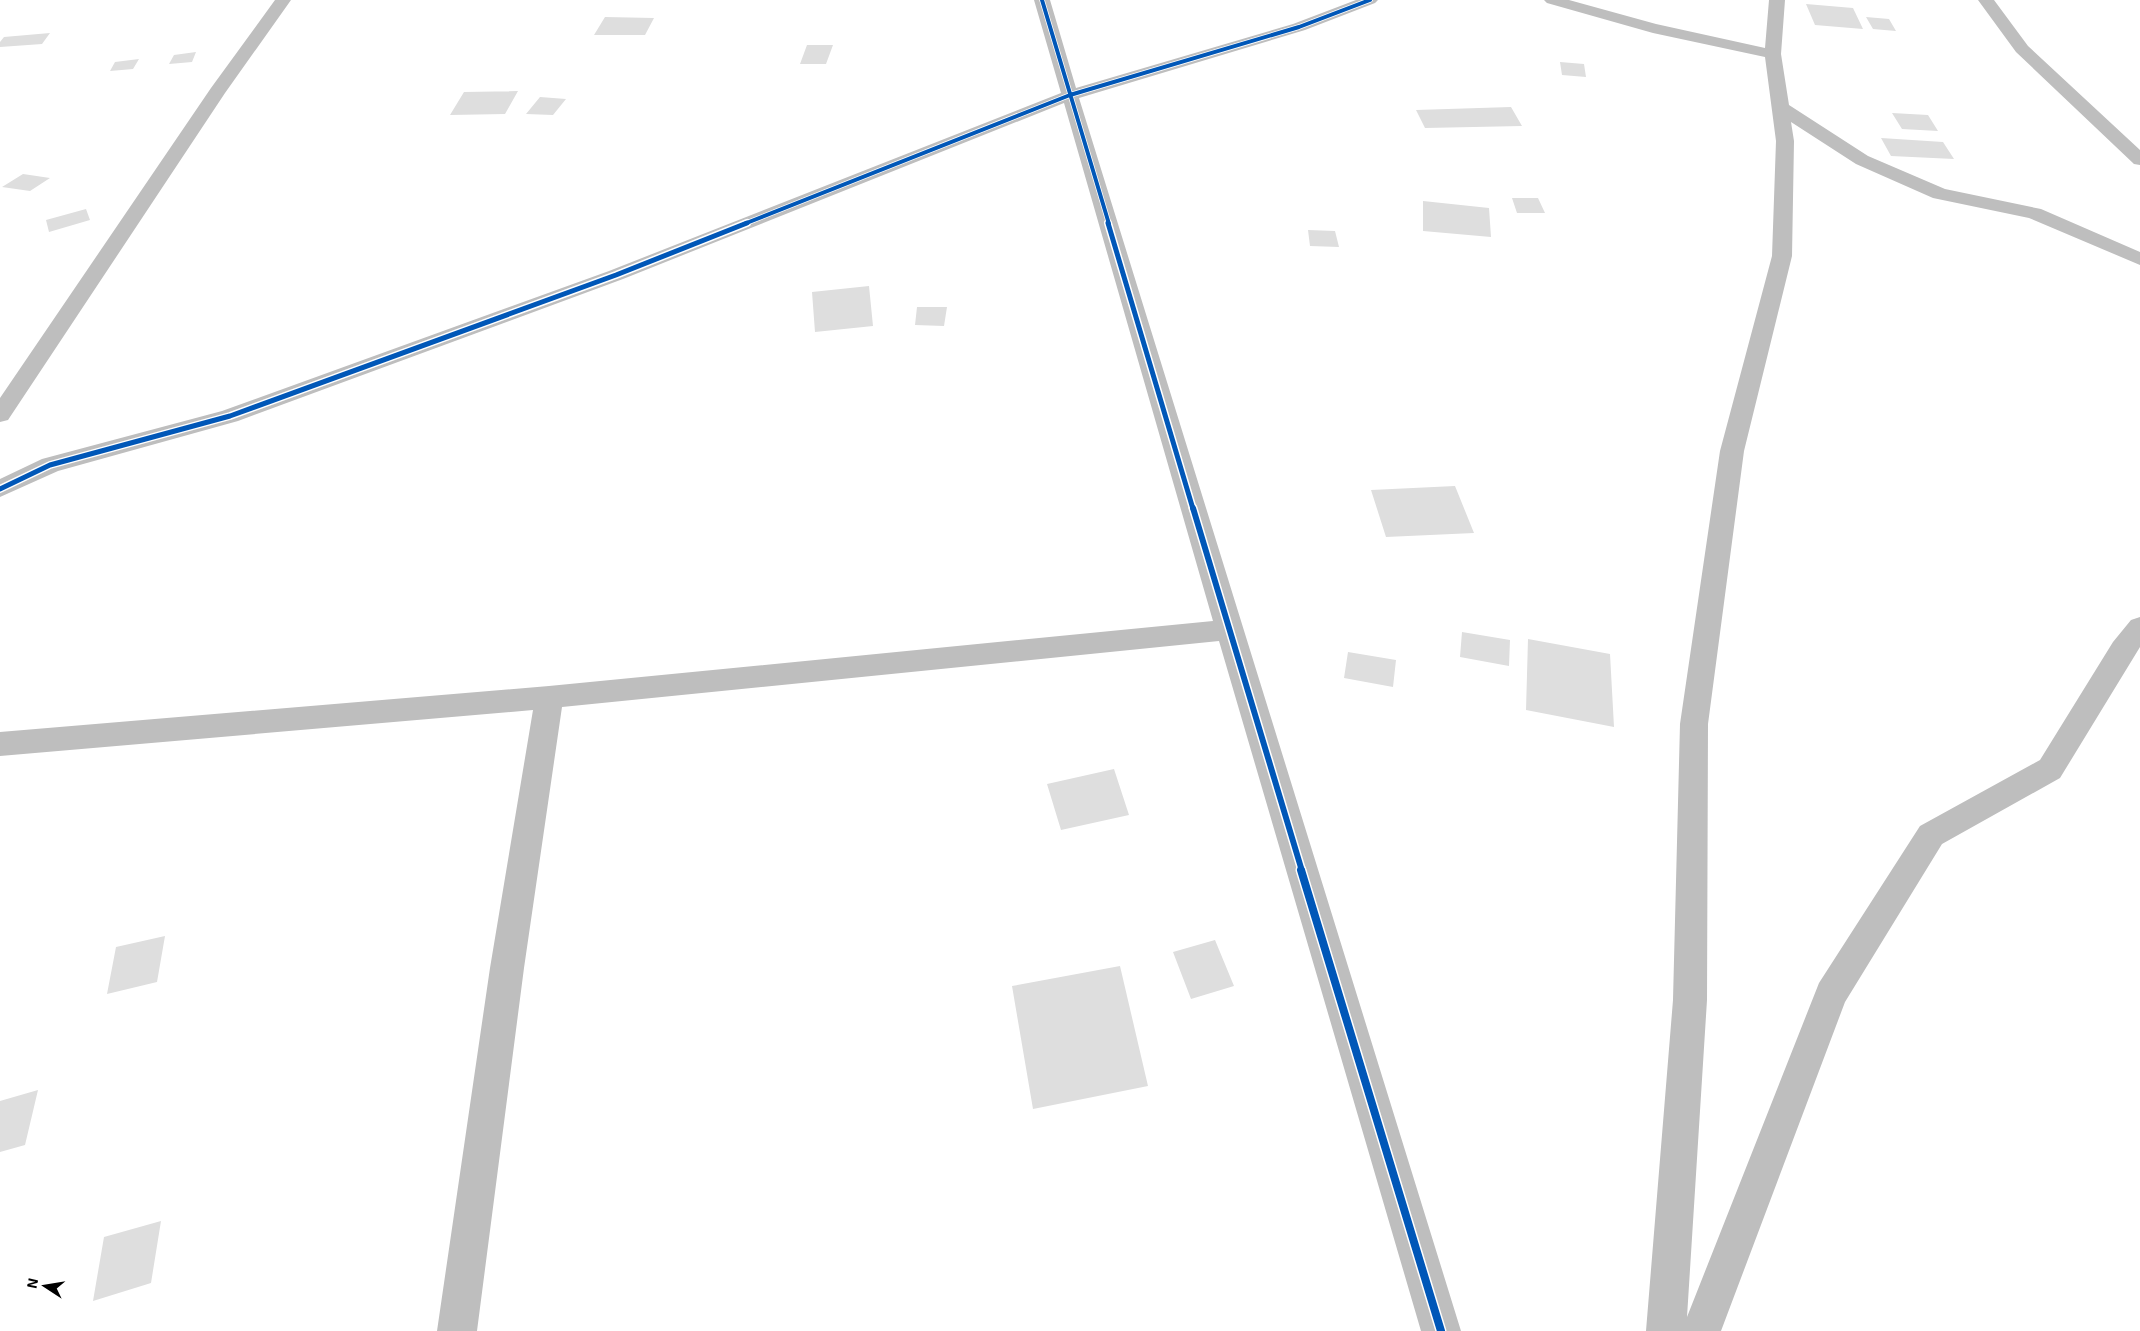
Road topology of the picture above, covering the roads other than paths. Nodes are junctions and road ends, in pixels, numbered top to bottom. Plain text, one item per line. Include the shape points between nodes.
1 (282, 0) edge
2 (1042, 0) edge
3 (1370, 0) edge
4 (1552, 0) edge
5 (1777, 0) edge
6 (1986, 0) edge
7 (1773, 54) junction
8 (1070, 94) junction
9 (1780, 107) junction
10 (2140, 160) edge
11 (2140, 259) edge
12 (0, 415) edge
13 (0, 489) edge
14 (2140, 627) edge
15 (1229, 630) junction
16 (549, 697) junction
17 (0, 744) edge
18 (457, 1331) edge
19 (1441, 1331) edge
20 (1666, 1331) edge
21 (1701, 1331) edge

1 - 12 street
2 - 8 street
3 - 8 street via 1299,27
4 - 7 street via 1653,28
5 - 7 street
6 - 10 street via 2022,49
7 - 9 street
8 - 13 street via 616,275 230,416 50,465
8 - 15 street
9 - 11 street via 1862,160 1940,194 2034,214
9 - 20 street via 1785,141 1782,256 1732,451 1694,724 1690,1000
14 - 21 street via 2123,649 2050,769 1931,835 1831,994
15 - 16 street
15 - 19 street
16 - 17 street
16 - 18 street via 507,968

